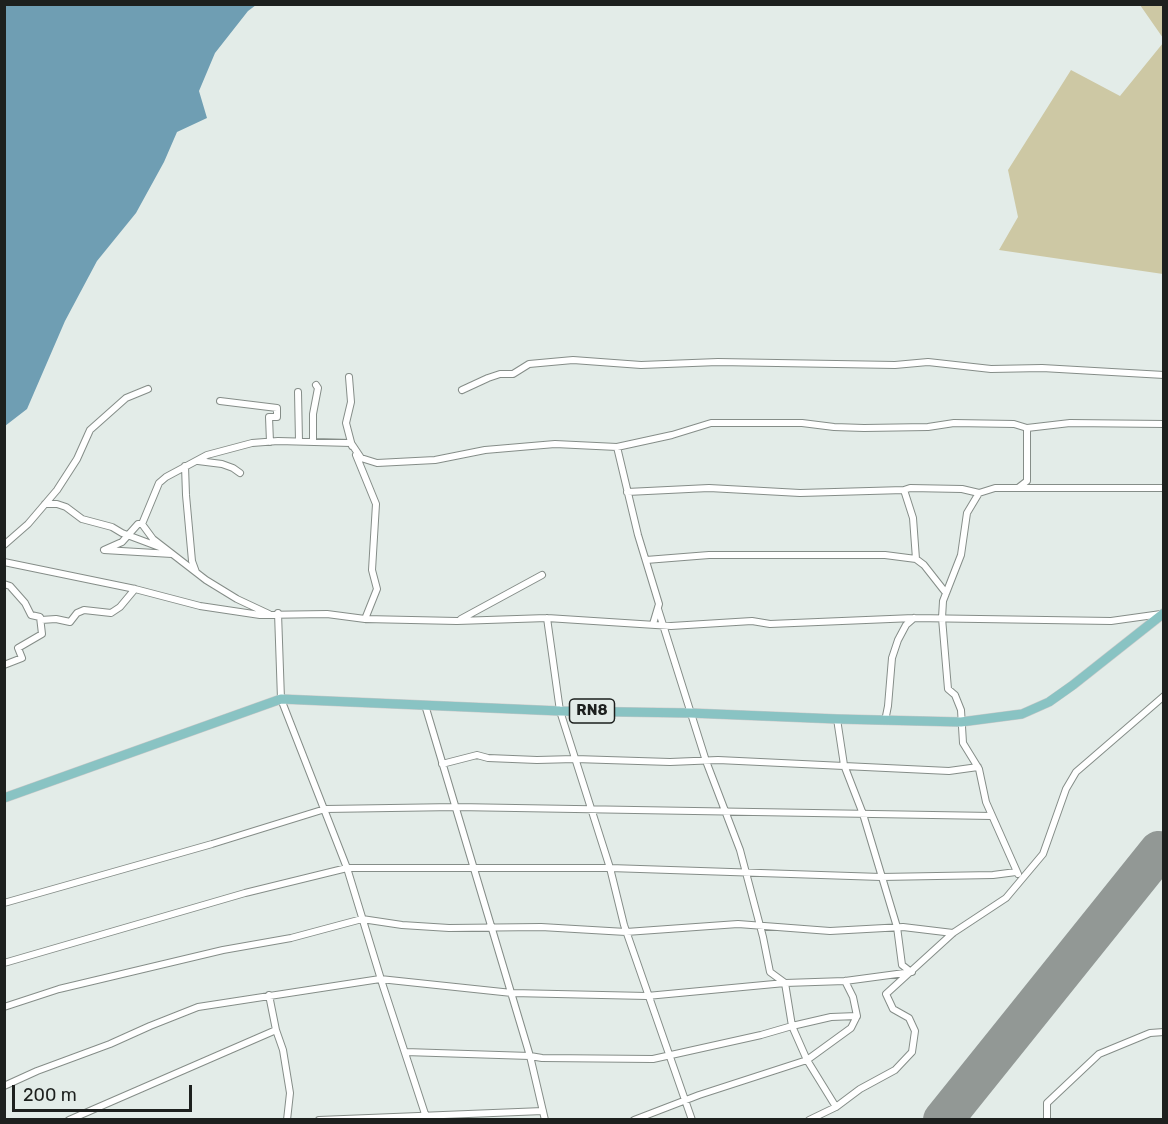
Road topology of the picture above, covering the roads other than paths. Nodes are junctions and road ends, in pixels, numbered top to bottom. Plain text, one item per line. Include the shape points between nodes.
1 (1164, 375) edge
2 (349, 377) dead end
3 (316, 385) dead end
4 (148, 389) dead end
5 (462, 390) dead end
6 (298, 392) dead end
7 (220, 401) dead end
8 (1164, 424) edge
9 (1027, 428) junction
10 (299, 441) junction
11 (313, 441) junction
12 (270, 442) junction
13 (351, 443) junction
14 (617, 447) junction
15 (196, 461) junction
16 (185, 466) junction
17 (240, 473) dead end
18 (1018, 488) junction
19 (1164, 488) edge
20 (904, 490) junction
21 (627, 492) junction
22 (979, 493) junction
23 (45, 504) junction
24 (142, 524) junction
25 (128, 536) junction
26 (4, 544) edge
27 (170, 552) junction
28 (916, 559) junction
29 (646, 560) junction
30 (4, 562) edge
31 (196, 573) junction
32 (542, 575) dead end
33 (4, 584) edge
34 (135, 589) junction
35 (946, 593) junction
36 (658, 609) junction
37 (278, 613) junction
38 (269, 614) junction
39 (1163, 614) edge
40 (547, 618) junction
41 (914, 618) junction
42 (942, 618) junction
43 (365, 619) junction
44 (41, 620) junction
45 (457, 621) junction
46 (653, 624) junction
47 (664, 625) junction
48 (4, 665) edge
49 (1164, 696) edge
50 (281, 699) junction
51 (425, 705) junction
52 (560, 711) junction
53 (690, 713) junction
54 (837, 719) junction
55 (885, 720) junction
56 (961, 722) junction
57 (575, 759) junction
58 (706, 761) junction
59 (442, 764) junction
60 (844, 765) junction
61 (978, 767) junction
62 (4, 798) edge
63 (456, 807) junction
64 (325, 809) junction
65 (592, 810) junction
66 (725, 812) junction
67 (863, 814) junction
68 (992, 816) junction
69 (347, 868) junction
70 (473, 868) junction
71 (610, 868) junction
72 (745, 872) junction
73 (1016, 872) junction
74 (881, 877) junction
75 (1022, 878) junction
76 (4, 903) edge
77 (362, 919) junction
78 (758, 925) junction
79 (492, 927) junction
80 (897, 927) junction
81 (626, 932) junction
82 (953, 933) junction
83 (4, 963) edge
84 (912, 972) junction
85 (380, 979) junction
86 (845, 981) junction
87 (785, 983) junction
88 (512, 993) junction
89 (269, 995) junction
90 (647, 996) junction
91 (4, 1007) edge
92 (857, 1016) junction
93 (792, 1026) junction
94 (276, 1030) junction
95 (1164, 1032) edge
96 (405, 1052) junction
97 (530, 1056) junction
98 (670, 1056) junction
99 (807, 1060) junction
100 (4, 1086) edge
101 (684, 1100) junction
102 (836, 1107) junction
103 (543, 1111) junction
104 (427, 1117) edge
105 (69, 1119) edge
106 (287, 1119) edge
107 (319, 1119) edge
108 (545, 1119) edge
109 (634, 1119) edge
110 (692, 1119) edge
111 (809, 1119) edge
112 (1047, 1119) edge

1 - 5 street via 991,369 928,362 641,365 573,360 529,364 513,374 500,374
2 - 13 street via 351,402 346,423
3 - 11 street
4 - 23 street via 126,398 90,430 77,459
6 - 10 street
7 - 12 street via 277,408 276,417 270,417
8 - 9 street via 1070,423
9 - 14 street via 993,423 864,428 711,423
9 - 18 street via 1027,481
10 - 11 street
10 - 12 street
11 - 13 street
12 - 15 street via 241,446
13 - 14 street via 361,458 377,463 435,460 485,450 555,444
13 - 43 street via 376,504 372,570 377,589
14 - 21 street
15 - 16 street
15 - 17 street via 222,464
16 - 24 street via 159,483
16 - 31 street
18 - 19 street
18 - 22 street via 994,488
20 - 21 street via 800,493 709,488
20 - 22 street via 962,489
20 - 28 street via 913,518
21 - 29 street
22 - 35 street via 967,513 961,555
23 - 25 street via 66,507 82,519
23 - 26 street
24 - 25 street
24 - 27 street
25 - 27 street
25 - 27 street via 104,550
27 - 31 street
28 - 29 street via 885,555 709,555
28 - 35 street
29 - 36 street
30 - 34 street
31 - 38 street
32 - 45 street
33 - 44 street via 25,603 31,615
34 - 38 street via 200,606
34 - 44 street via 111,613 84,609 70,622
35 - 42 street
36 - 46 street
36 - 47 street
37 - 38 street
37 - 43 street
37 - 50 street
39 - 42 street via 1111,621
39 - 56 main road, RN8 via 1049,702 1022,714
40 - 45 street
40 - 46 street
40 - 52 street
41 - 42 street
41 - 47 street
41 - 55 street via 906,625 892,658
42 - 56 street via 948,689 961,710
43 - 45 street
44 - 48 street via 42,634 18,648 22,658
46 - 47 street
47 - 53 street
49 - 75 street via 1076,772 1043,854
50 - 51 main road, RN8
50 - 62 main road, RN8
50 - 64 street
51 - 52 main road, RN8
51 - 59 street
52 - 53 main road, RN8
52 - 57 street
53 - 54 main road, RN8
53 - 58 street
54 - 55 main road, RN8
54 - 60 street
55 - 56 main road, RN8
56 - 61 street via 963,743
57 - 58 street
57 - 59 street via 477,755
57 - 65 street
58 - 60 street
58 - 66 street
59 - 63 street
60 - 61 street via 949,771
60 - 67 street
61 - 68 street
63 - 64 street
63 - 65 street
63 - 70 street
64 - 69 street
64 - 76 street
65 - 66 street
65 - 71 street
66 - 67 street
66 - 72 street
67 - 68 street
67 - 74 street
68 - 73 street
69 - 70 street
69 - 77 street
69 - 83 street via 234,896
70 - 71 street
70 - 79 street
71 - 72 street
71 - 81 street
72 - 74 street
72 - 78 street
73 - 74 street
73 - 75 street
74 - 80 street
75 - 82 street via 1006,898
77 - 79 street via 449,928
77 - 85 street
77 - 91 street via 291,939 223,950 59,989
78 - 80 street via 830,931
78 - 81 street
78 - 87 street via 770,972
79 - 81 street
79 - 88 street
80 - 82 street
80 - 84 street via 902,965
81 - 90 street
82 - 84 street
84 - 86 street
84 - 102 street via 886,994 893,1009 909,1018 915,1031 912,1052 895,1070
85 - 88 street
85 - 89 street
85 - 96 street
86 - 87 street
86 - 92 street via 854,997
87 - 90 street
87 - 93 street
88 - 90 street
88 - 97 street
89 - 94 street
89 - 100 street via 198,1007
90 - 98 street
92 - 93 street
92 - 99 street via 850,1028
93 - 98 street
93 - 99 street
94 - 105 street
94 - 106 street via 290,1093
95 - 112 street via 1150,1033 1100,1054 1047,1103
96 - 97 street
96 - 104 street
97 - 98 street
97 - 103 street
98 - 101 street
99 - 101 street
99 - 102 street
101 - 109 street
101 - 110 street
102 - 111 street
103 - 104 street
103 - 108 street
104 - 107 street

